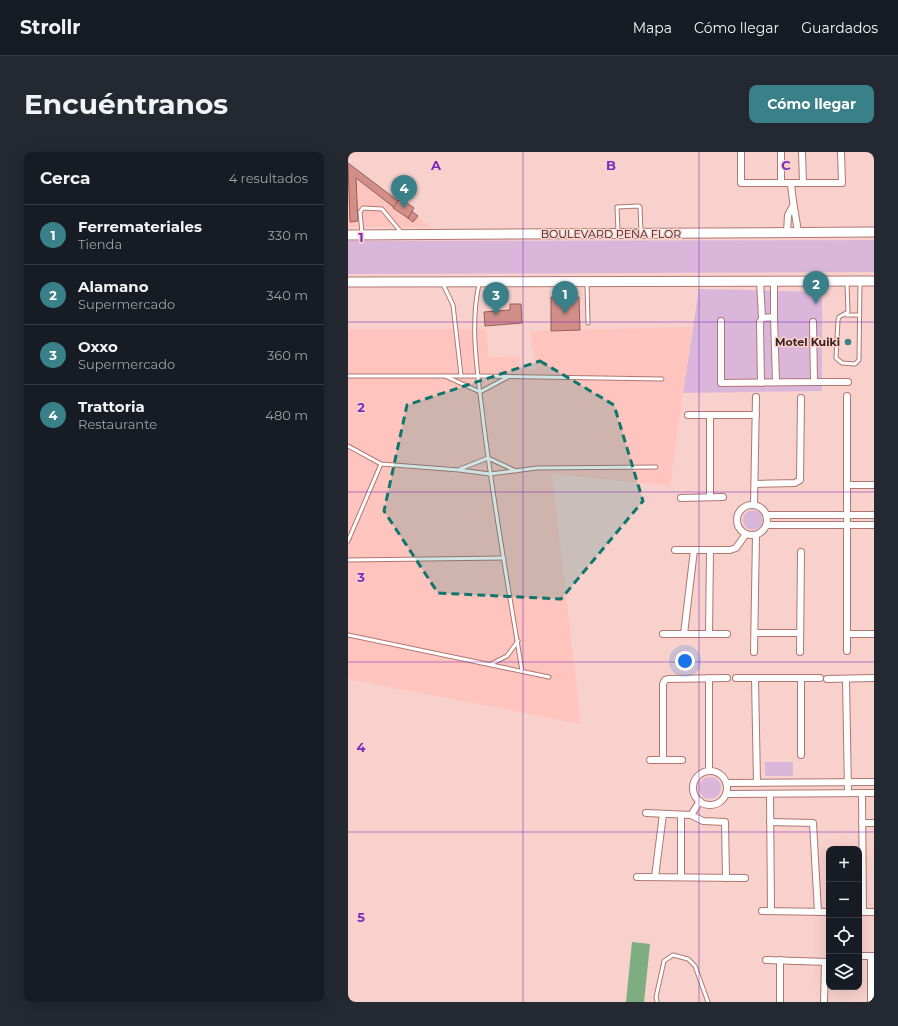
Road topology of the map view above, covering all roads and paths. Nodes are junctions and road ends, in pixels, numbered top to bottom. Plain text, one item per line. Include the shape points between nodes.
1 (741, 152) edge
2 (781, 152) edge
3 (802, 152) edge
4 (842, 152) edge
5 (781, 183) junction
6 (791, 183) junction
7 (802, 183) junction
8 (793, 206) junction
9 (874, 232) edge
10 (641, 233) junction
11 (787, 233) junction
12 (798, 233) junction
13 (348, 234) edge
14 (402, 234) junction
15 (618, 234) junction
16 (362, 235) junction
17 (760, 281) junction
18 (774, 281) junction
19 (846, 281) junction
20 (860, 281) junction
21 (874, 281) edge
22 (348, 282) edge
23 (442, 282) junction
24 (479, 282) junction
25 (587, 282) junction
26 (846, 315) junction
27 (859, 315) junction
28 (774, 317) junction
29 (762, 318) junction
30 (721, 321) dead end
31 (813, 322) dead end
32 (588, 323) dead end
33 (444, 375) junction
34 (348, 376) edge
35 (462, 376) junction
36 (479, 376) junction
37 (510, 376) junction
38 (662, 380) dead end
39 (776, 382) junction
40 (814, 382) junction
41 (848, 382) dead end
42 (761, 383) junction
43 (480, 392) junction
44 (847, 396) dead end
45 (756, 397) dead end
46 (801, 398) dead end
47 (688, 415) dead end
48 (710, 415) junction
49 (756, 415) junction
50 (348, 446) edge
51 (488, 458) junction
52 (381, 464) junction
53 (656, 467) dead end
54 (459, 470) junction
55 (516, 471) junction
56 (490, 474) junction
57 (755, 484) junction
58 (847, 485) junction
59 (874, 485) edge
60 (710, 497) junction
61 (723, 497) dead end
62 (681, 498) dead end
63 (754, 505) junction
64 (767, 515) junction
65 (847, 515) junction
66 (874, 515) edge
67 (767, 525) junction
68 (847, 525) junction
69 (874, 525) edge
70 (746, 534) junction
71 (756, 535) junction
72 (348, 541) edge
73 (675, 550) dead end
74 (694, 550) junction
75 (710, 550) junction
76 (801, 552) dead end
77 (504, 558) junction
78 (348, 560) edge
79 (755, 633) junction
80 (800, 633) junction
81 (663, 634) dead end
82 (684, 634) junction
83 (709, 634) junction
84 (726, 634) dead end
85 (847, 634) junction
86 (874, 634) edge
87 (348, 635) edge
88 (518, 641) junction
89 (847, 651) dead end
90 (754, 652) dead end
91 (800, 652) dead end
92 (491, 664) junction
93 (522, 671) junction
94 (549, 677) dead end
95 (709, 678) junction
96 (727, 678) dead end
97 (736, 678) dead end
98 (754, 678) junction
99 (801, 678) junction
100 (820, 678) dead end
101 (874, 678) edge
102 (827, 679) dead end
103 (846, 679) junction
104 (801, 755) dead end
105 (650, 760) dead end
106 (663, 760) junction
107 (682, 760) dead end
108 (709, 771) junction
109 (756, 782) junction
110 (848, 782) junction
111 (874, 782) edge
112 (726, 783) junction
113 (848, 793) junction
114 (862, 793) junction
115 (874, 793) edge
116 (726, 794) junction
117 (770, 794) junction
118 (700, 801) junction
119 (646, 814) dead end
120 (663, 814) junction
121 (681, 815) junction
122 (691, 815) junction
123 (770, 822) junction
124 (862, 823) junction
125 (874, 823) edge
126 (637, 877) dead end
127 (655, 877) junction
128 (681, 877) junction
129 (726, 878) junction
130 (745, 878) dead end
131 (861, 882) edge
132 (762, 912) dead end
133 (771, 912) junction
134 (818, 912) junction
135 (826, 912) edge
136 (862, 912) edge
137 (874, 912) edge
138 (862, 956) edge
139 (873, 956) edge
140 (766, 960) dead end
141 (780, 960) junction
142 (826, 962) edge
143 (826, 975) edge
144 (657, 1002) edge
145 (708, 1002) edge
146 (780, 1002) edge
147 (824, 1002) edge
148 (871, 1002) edge

1 - 5 street via 741,183
2 - 5 street
3 - 7 street
4 - 7 street via 842,183
5 - 6 street
6 - 7 street
6 - 8 street
8 - 11 street via 788,215
8 - 12 street
9 - 12 main road, BOULEVARD PEÑA FLOR
10 - 11 main road, BOULEVARD PEÑA FLOR
10 - 15 main road, BOULEVARD PEÑA FLOR
10 - 15 lane via 640,207 625,206 617,207
11 - 12 main road, BOULEVARD PEÑA FLOR
13 - 16 main road, BOULEVARD PEÑA FLOR
14 - 15 main road, BOULEVARD PEÑA FLOR
14 - 16 main road, BOULEVARD PEÑA FLOR
14 - 16 lane via 382,209 363,208 360,212
17 - 18 main road
17 - 25 main road
17 - 29 street
18 - 19 main road
18 - 28 street
19 - 20 main road
19 - 26 lane
20 - 21 main road
20 - 27 lane
22 - 23 main road
23 - 24 main road
23 - 35 lane via 453,305
24 - 25 main road
24 - 36 lane via 474,319
25 - 32 lane
26 - 27 lane
26 - 27 lane via 839,317 838,320 836,358 842,363 855,364 859,360
28 - 29 street
28 - 39 street
29 - 42 street
30 - 42 street via 721,383
31 - 40 street
33 - 34 lane
33 - 35 lane
33 - 43 lane
35 - 36 lane
36 - 37 lane
36 - 43 lane
37 - 38 lane
37 - 43 lane
39 - 40 street
39 - 42 street
40 - 41 street
43 - 51 lane
44 - 58 street
45 - 49 street
46 - 57 street via 800,480 795,483
47 - 48 street
48 - 49 street
48 - 60 street
49 - 57 street
50 - 52 lane
51 - 54 lane
51 - 55 lane
51 - 56 lane
52 - 54 lane
52 - 72 lane
53 - 55 lane via 537,468
54 - 56 lane
55 - 56 lane
56 - 77 lane
57 - 63 street
58 - 59 street
58 - 65 street
60 - 61 street
60 - 62 street
63 - 64 street via 762,508
63 - 70 street via 747,506 737,516 740,530
64 - 65 street
64 - 67 street
65 - 66 street
65 - 68 street
67 - 68 street
67 - 71 street via 763,532
68 - 69 street
68 - 85 street
70 - 71 street
70 - 75 street via 736,548
71 - 79 street
73 - 74 street
74 - 75 street
74 - 82 street
75 - 83 street
76 - 80 street
77 - 78 lane
77 - 88 lane
79 - 80 street
79 - 90 street
80 - 91 street
81 - 82 street
82 - 83 street
83 - 84 street
85 - 86 street
85 - 89 street
87 - 92 lane
88 - 92 lane via 507,656
88 - 93 lane
92 - 93 lane
93 - 94 lane
95 - 96 street
95 - 106 street via 668,679 663,682
95 - 108 street
97 - 98 street
98 - 99 street
98 - 109 street
99 - 100 street
99 - 104 street
101 - 103 street
102 - 103 street
103 - 110 street
105 - 106 street
106 - 107 street
108 - 112 street via 719,774
108 - 118 street via 699,775 693,784 695,795
109 - 110 street
109 - 112 street
110 - 111 street
110 - 113 street
112 - 116 street
113 - 114 street
113 - 117 street
114 - 115 street
114 - 124 street
116 - 117 street
116 - 118 street via 719,802 713,804
117 - 123 street
118 - 122 street
119 - 120 street
120 - 121 street
120 - 127 street
121 - 122 street
121 - 128 street
122 - 129 street via 703,822 725,822
123 - 133 street
123 - 134 street via 813,823
124 - 125 street
124 - 131 street
126 - 127 street
127 - 128 street
128 - 129 street
129 - 130 street
132 - 133 street
133 - 134 street
134 - 135 street
136 - 137 street
138 - 139 street
139 - 148 street
140 - 141 street
141 - 142 street
141 - 146 street
143 - 147 street
144 - 145 lane via 664,961 673,955 688,959 695,966

